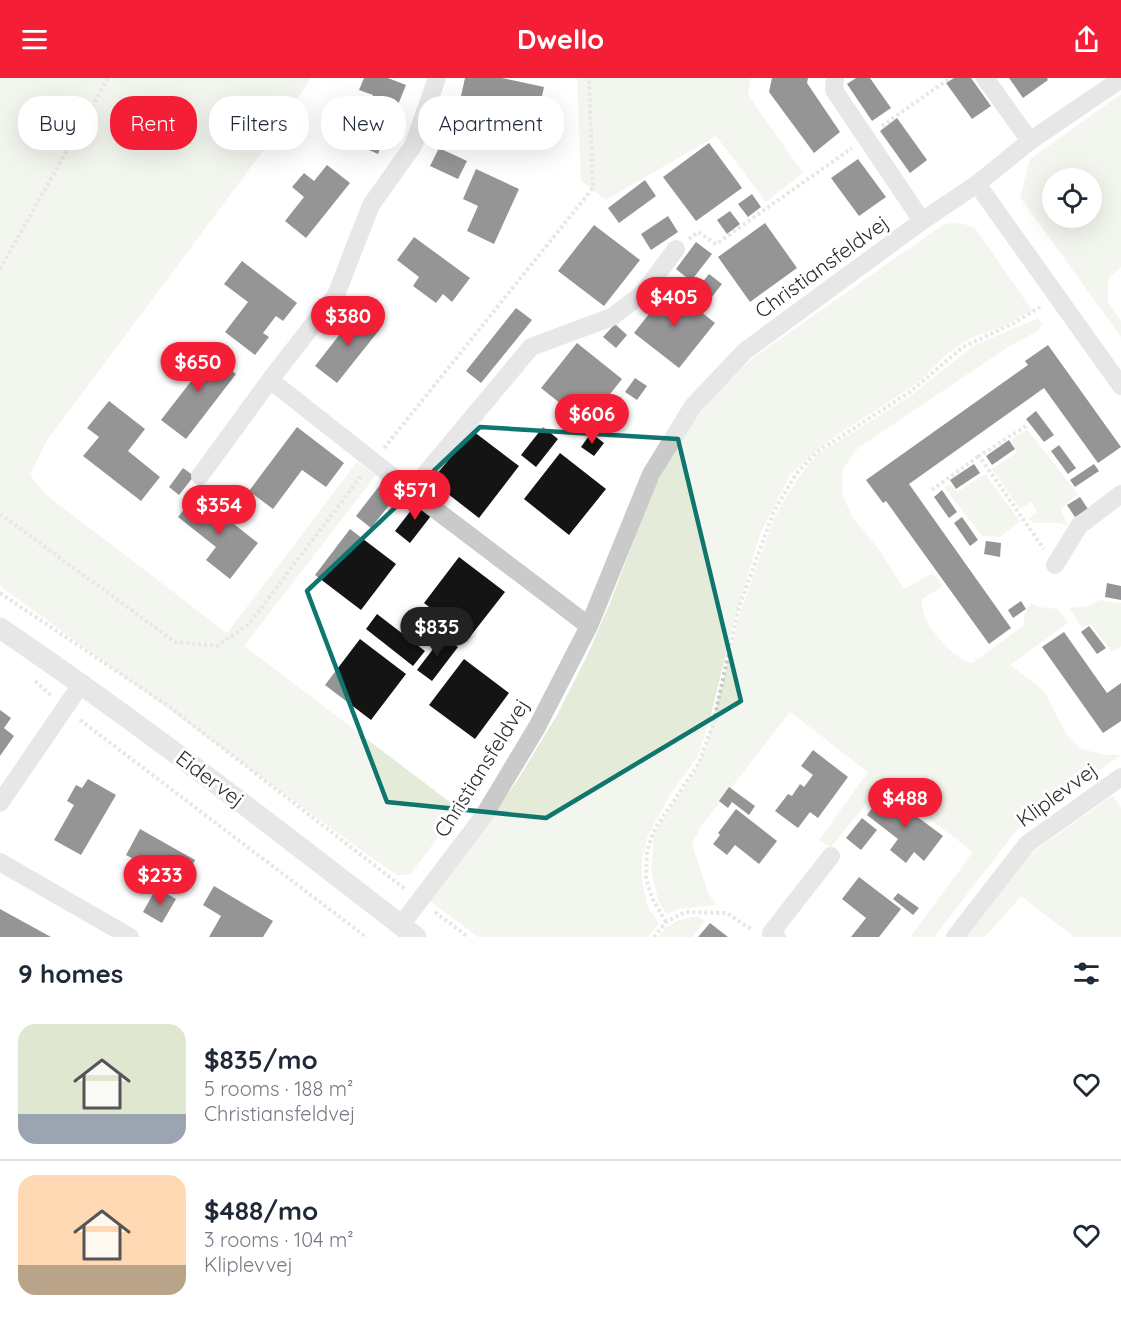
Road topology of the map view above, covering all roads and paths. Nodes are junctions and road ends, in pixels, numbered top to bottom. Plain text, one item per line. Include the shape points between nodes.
1 (108, 78) edge
2 (437, 78) edge
3 (835, 78) edge
4 (950, 78) edge
5 (985, 78) edge
6 (1121, 79) edge
7 (866, 138) junction
8 (1030, 141) junction
9 (977, 184) junction
10 (922, 221) junction
11 (676, 249) joint
12 (0, 269) edge
13 (1057, 296) junction
14 (270, 380) junction
15 (1121, 386) edge
16 (1026, 426) dead end
17 (979, 456) junction
18 (200, 476) dead end
19 (932, 490) dead end
20 (411, 491) junction
21 (1121, 494) edge
22 (1055, 565) joint
23 (0, 593) edge
24 (590, 626) junction
25 (0, 628) edge
26 (32, 677) dead end
27 (82, 683) junction
28 (65, 709) junction
29 (1121, 777) edge
30 (0, 803) edge
31 (831, 856) dead end
32 (0, 862) edge
33 (420, 900) junction
34 (666, 922) junction
35 (408, 931) edge
36 (774, 935) edge
37 (130, 937) edge
38 (366, 937) edge
39 (468, 937) edge
40 (654, 937) edge
41 (955, 937) edge

1 - 12 path
2 - 14 street via 413,146 371,205 336,295
3 - 7 street, Christiansfeldvej via 834,90
4 - 7 path
5 - 8 street
6 - 8 street, Christiansfeldvej
7 - 10 street, Christiansfeldvej
7 - 11 path via 716,244 698,232
8 - 9 street, Christiansfeldvej
9 - 10 street, Christiansfeldvej
9 - 13 street
10 - 24 street, Christiansfeldvej via 745,351 693,406 651,474
11 - 20 street via 643,293 612,316 531,348
13 - 15 street
13 - 34 path via 1014,323 963,347 910,392 817,452 796,474 774,512 739,607 713,723 699,763 653,832 647,852 646,879
14 - 18 street
14 - 20 street
16 - 17 path
17 - 19 path
17 - 22 path
20 - 24 street
21 - 22 street via 1079,526
23 - 33 path via 167,705
24 - 33 street, Christiansfeldvej via 537,727 483,817
25 - 27 street, Eidervej
26 - 28 path
27 - 28 street
27 - 35 street, Eidervej
28 - 30 street
28 - 38 path
29 - 41 street, Kliplevvej via 1027,844
31 - 36 street
32 - 37 street
33 - 35 street, Christiansfeldvej
33 - 39 path
34 - 36 path via 685,912 727,913 753,930
34 - 40 path

